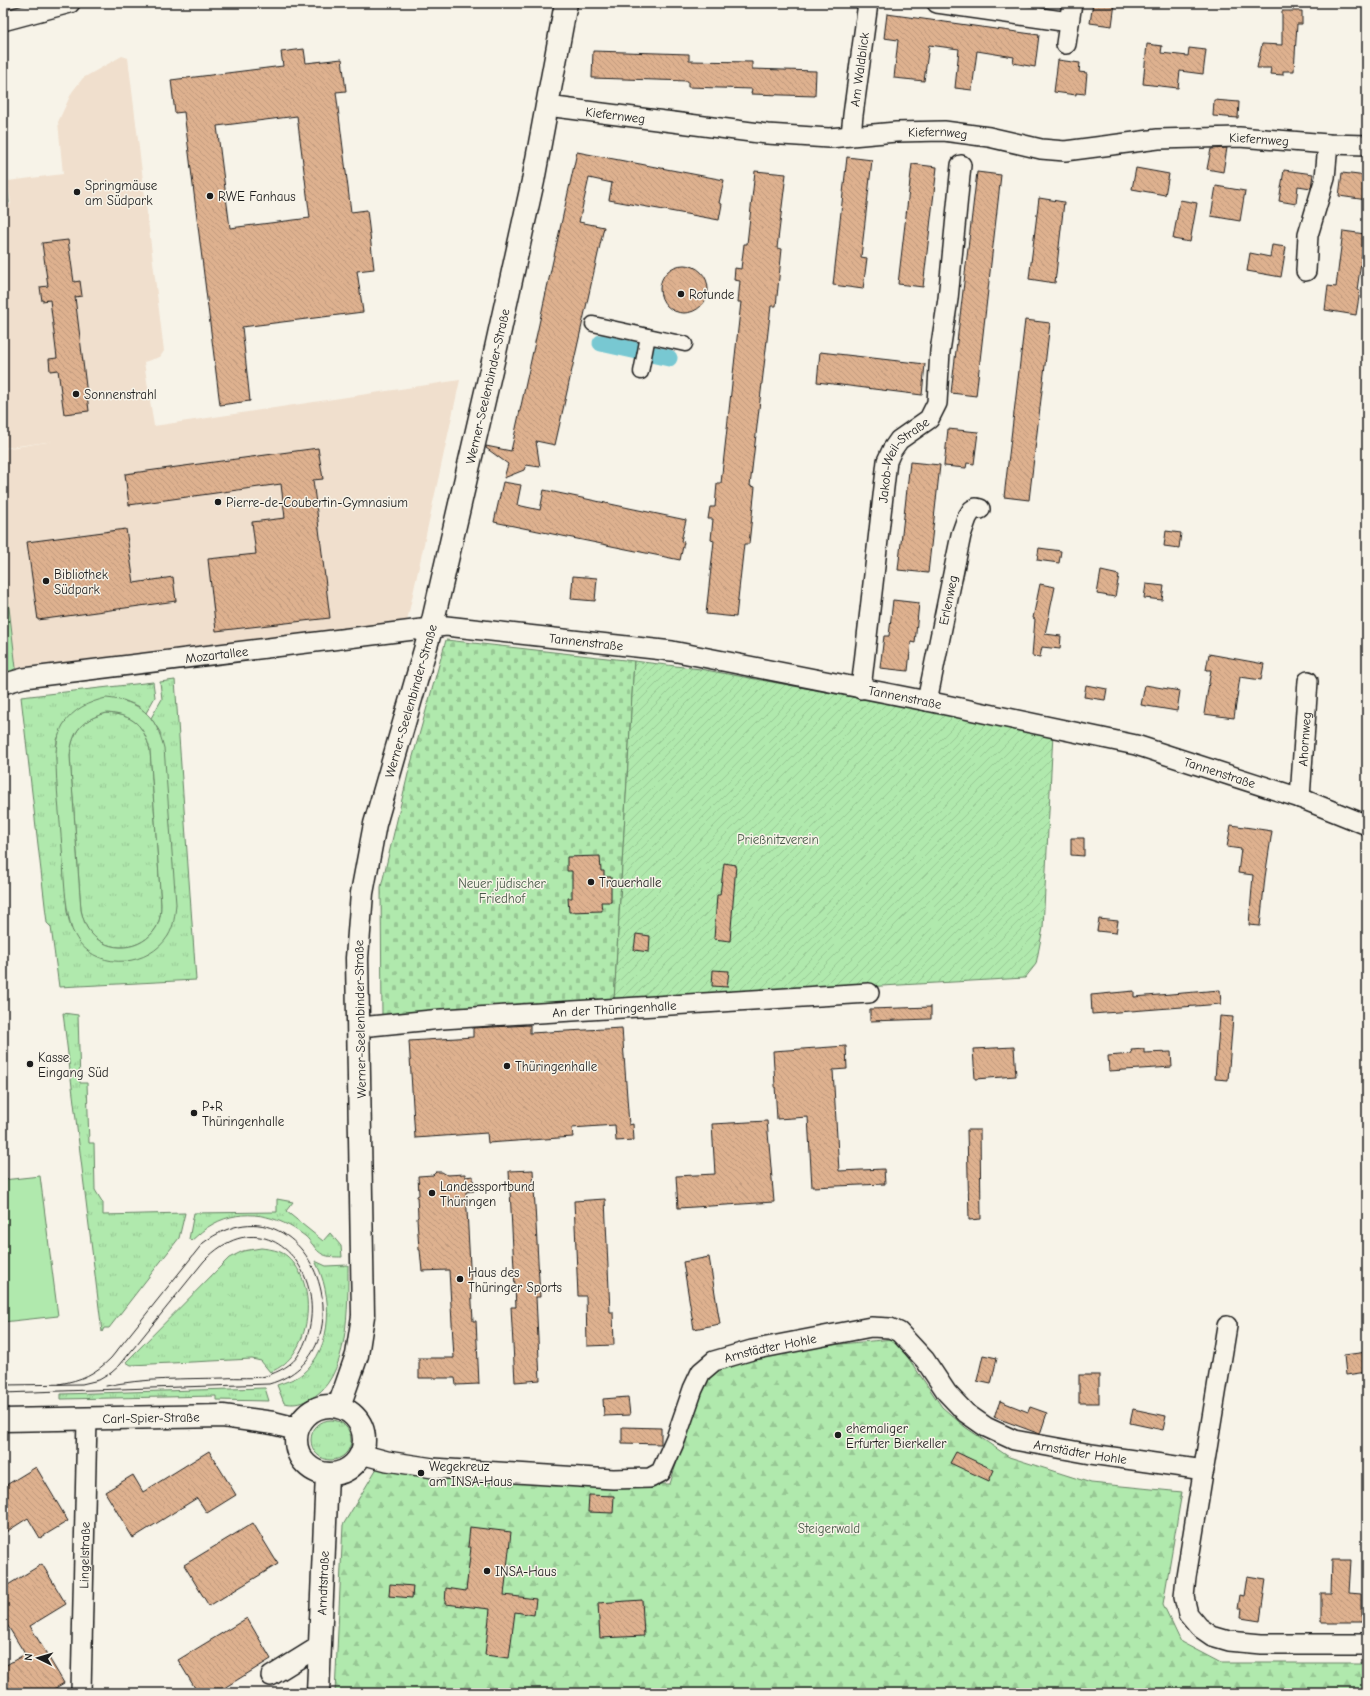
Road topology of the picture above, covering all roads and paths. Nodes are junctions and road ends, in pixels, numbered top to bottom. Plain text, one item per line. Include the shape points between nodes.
1 (70, 3) edge
2 (566, 3) edge
3 (868, 3) edge
4 (936, 3) edge
5 (1072, 3) edge
6 (3, 21) edge
7 (1069, 22) junction
8 (1066, 44) dead end
9 (547, 106) junction
10 (851, 135) junction
11 (1328, 144) junction
12 (1367, 145) edge
13 (961, 165) dead end
14 (1312, 260) dead end
15 (593, 324) dead end
16 (648, 336) junction
17 (685, 344) dead end
18 (640, 372) dead end
19 (980, 509) dead end
20 (431, 629) junction
21 (1308, 681) dead end
22 (3, 684) edge
23 (861, 689) junction
24 (927, 701) junction
25 (1300, 798) junction
26 (1367, 825) edge
27 (869, 993) dead end
28 (360, 1027) junction
29 (1227, 1326) dead end
30 (338, 1406) junction
31 (86, 1418) junction
32 (3, 1420) edge
33 (297, 1429) junction
34 (361, 1454) junction
35 (1204, 1470) junction
36 (327, 1474) junction
37 (1367, 1644) edge
38 (321, 1649) junction
39 (271, 1676) dead end
40 (81, 1693) edge
41 (318, 1693) edge

1 - 6 street
2 - 9 street, Werner-Seelenbinder-Straße
3 - 10 street, Am Waldblick
4 - 7 street
5 - 7 street
7 - 8 street
9 - 10 street, Kiefernweg via 766,134 829,138
9 - 20 street, Werner-Seelenbinder-Straße via 494,357
10 - 11 street, Kiefernweg via 918,130 944,131 1065,151 1158,139 1239,136
11 - 12 street, Kiefernweg
11 - 14 street via 1325,178 1308,235
13 - 23 street, Jakob-Weil-Straße via 948,299 940,351 937,403 929,419 899,440 887,461
15 - 16 street
16 - 17 street
16 - 18 street
19 - 24 street, Erlenweg via 976,508 970,513 961,535
20 - 22 street, Mozartallee via 24,678
20 - 23 street, Tannenstraße via 446,626 672,651
20 - 28 street, Werner-Seelenbinder-Straße via 375,824 362,893 357,958
21 - 25 street, Ahornweg
23 - 24 street, Tannenstraße
24 - 25 street, Tannenstraße via 1136,745
25 - 26 street, Tannenstraße
27 - 28 street, An der Thüringenhalle via 442,1019
28 - 30 street, Werner-Seelenbinder-Straße via 363,1316 357,1355
29 - 35 street
30 - 33 street via 321,1406 313,1410 306,1414
30 - 34 street via 352,1413 363,1429 365,1440
31 - 32 street, Carl-Spier-Straße
31 - 33 street, Carl-Spier-Straße via 223,1416
31 - 40 street, Lingelstraße
33 - 36 street via 298,1452 304,1462 313,1470
34 - 35 street, Arnstädter Hohle via 434,1468 613,1480 650,1478 661,1472 701,1372 714,1361 752,1350 871,1327 890,1328 899,1332 925,1360 947,1393 966,1413 986,1427 1014,1440
34 - 36 street via 347,1470
35 - 37 street via 1184,1597 1188,1614 1199,1627 1212,1636 1229,1641 1268,1644
36 - 38 street, Arndtstraße
38 - 39 street
38 - 41 street, Arndtstraße

